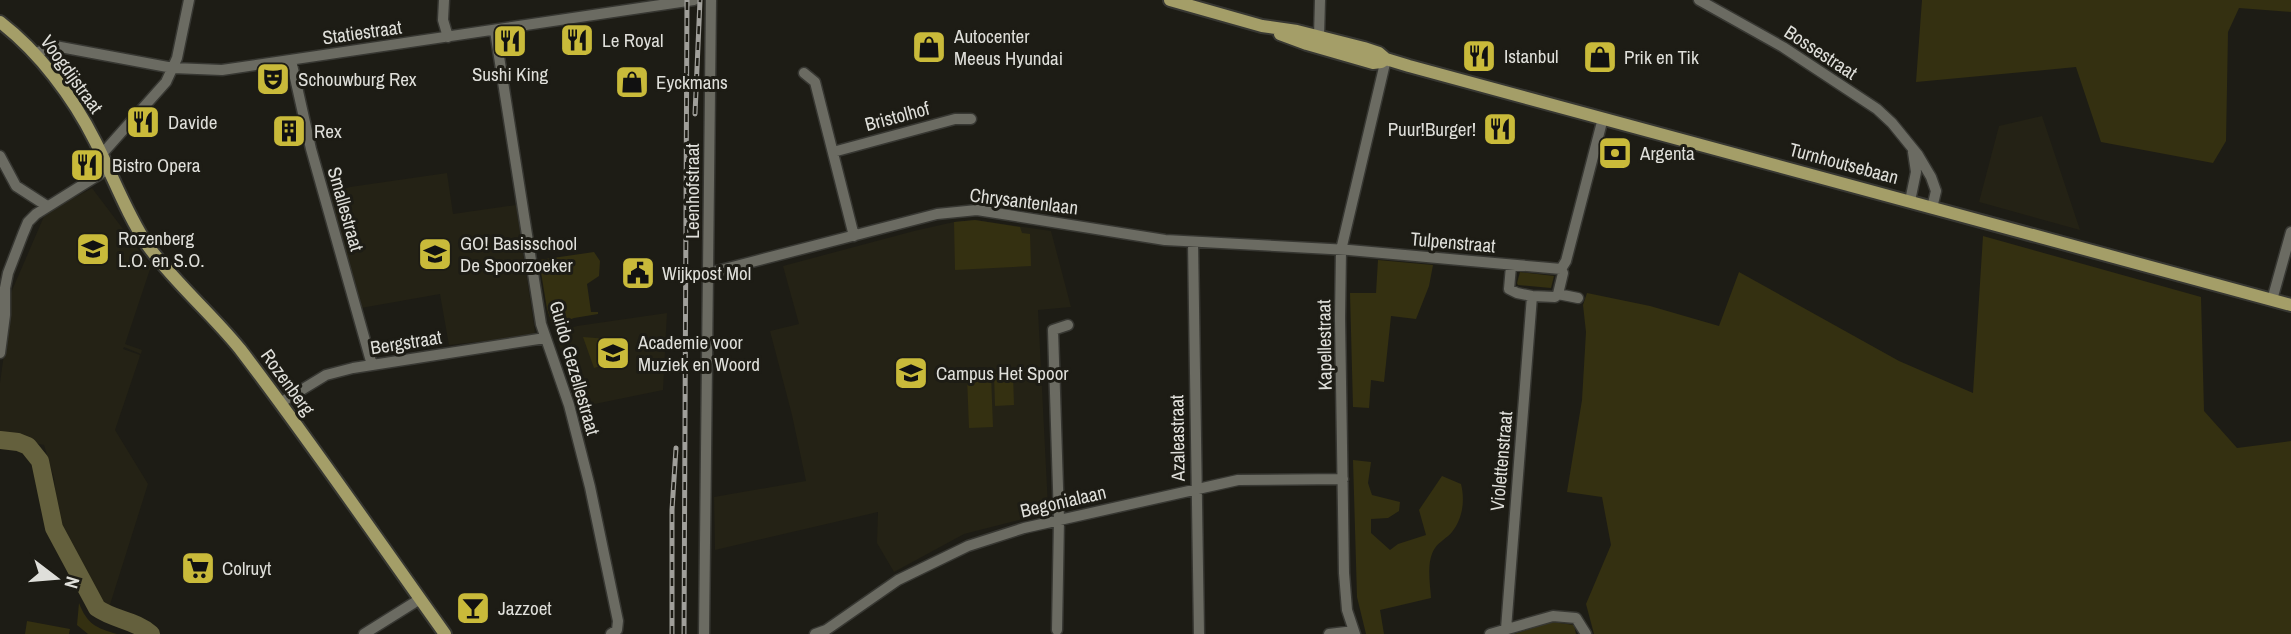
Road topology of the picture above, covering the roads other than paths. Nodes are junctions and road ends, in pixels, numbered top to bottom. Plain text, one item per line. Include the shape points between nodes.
1 (189, 0) edge
2 (444, 0) edge
3 (694, 0) edge
4 (711, 0) edge
5 (1170, 0) edge
6 (1320, 0) edge
7 (1699, 0) edge
8 (653, 4) edge
9 (1, 22) edge
10 (1262, 26) junction
11 (495, 31) junction
12 (1320, 36) junction
13 (448, 37) junction
14 (36, 53) junction
15 (1386, 59) junction
16 (291, 60) junction
17 (173, 68) junction
18 (804, 73) dead end
19 (1603, 118) junction
20 (971, 119) dead end
21 (1912, 148) junction
22 (832, 152) junction
23 (102, 154) junction
24 (0, 156) edge
25 (108, 169) junction
26 (1910, 201) junction
27 (47, 206) junction
28 (1932, 208) junction
29 (2291, 232) edge
30 (854, 236) junction
31 (1193, 242) junction
32 (1341, 250) junction
33 (1511, 266) junction
34 (1561, 269) junction
35 (709, 274) junction
36 (4, 275) edge
37 (1558, 294) junction
38 (1532, 296) junction
39 (1578, 298) dead end
40 (2272, 300) junction
41 (2291, 305) edge
42 (1068, 325) dead end
43 (545, 338) junction
44 (0, 354) edge
45 (372, 365) junction
46 (280, 403) junction
47 (1343, 479) junction
48 (1196, 490) junction
49 (1059, 519) junction
50 (420, 599) junction
51 (1506, 629) junction
52 (1057, 630) dead end
53 (614, 632) edge
54 (827, 632) edge
55 (1354, 633) edge
56 (364, 634) edge
57 (445, 634) edge
58 (704, 634) edge
59 (815, 634) edge
60 (1199, 634) edge
61 (1329, 634) edge
62 (1490, 634) edge
63 (1586, 634) edge

1 - 17 street
2 - 13 street
3 - 8 street, Statiestraat
4 - 35 street, Leenhofstraat
5 - 10 main road, Turnhoutsebaan
6 - 12 street
7 - 21 street, Bossestraat via 1783,47 1877,109
8 - 11 street, Statiestraat
9 - 14 main road, Voogdijstraat
10 - 12 main road, Turnhoutsebaan
10 - 15 main road, Turnhoutsebaan via 1356,58 1377,63
11 - 13 street, Statiestraat
11 - 43 street, Guido Gezellestraat
12 - 15 main road, Turnhoutsebaan via 1374,51
13 - 16 street, Statiestraat
14 - 17 street, Statiestraat via 55,46
14 - 23 main road, Voogdijstraat
15 - 19 main road, Turnhoutsebaan
15 - 32 street, Kapellestraat
16 - 17 street, Statiestraat via 222,70
16 - 45 street, Smallestraat via 311,149
17 - 23 street via 160,91
18 - 22 street via 815,82
19 - 26 main road, Turnhoutsebaan
19 - 34 street
20 - 22 street, Bristolhof via 955,119
21 - 26 street via 1916,172
21 - 28 street, Bossestraat via 1936,191
22 - 30 street
23 - 25 main road, Rozenberg
24 - 27 street via 16,186
25 - 27 street
25 - 46 main road, Rozenberg via 147,244 229,336
26 - 28 main road, Turnhoutsebaan
27 - 36 street via 28,222
28 - 40 main road, Turnhoutsebaan
29 - 40 street
30 - 31 street, Chrysantenlaan via 937,214 977,210
30 - 35 street, Chrysantenlaan
31 - 32 street, Chrysantenlaan
31 - 48 street, Azaleastraat
32 - 33 street, Tulpenstraat
32 - 47 street, Kapellestraat
33 - 34 street, Tulpenstraat
33 - 38 street via 1509,289
34 - 37 street
35 - 58 street, Leenhofstraat
36 - 44 street
37 - 38 street
37 - 39 street
38 - 51 street, Violettenstraat
40 - 41 main road, Turnhoutsebaan
42 - 49 street via 1054,330
43 - 45 street, Bergstraat
43 - 53 street, Guido Gezellestraat via 561,377 590,487 618,621
45 - 46 street, Bergstraat via 326,375
46 - 50 main road, Rozenberg
47 - 48 street, Begonialaan via 1248,480
47 - 55 street, Kapellestraat via 1345,597
48 - 49 street, Begonialaan
48 - 60 street, Azaleastraat
49 - 52 street
49 - 54 street, Begonialaan via 947,555 898,580
50 - 56 street
50 - 57 main road, Rozenberg
51 - 62 street
51 - 63 street via 1563,616 1576,618
54 - 59 street, Begonialaan
55 - 61 street

